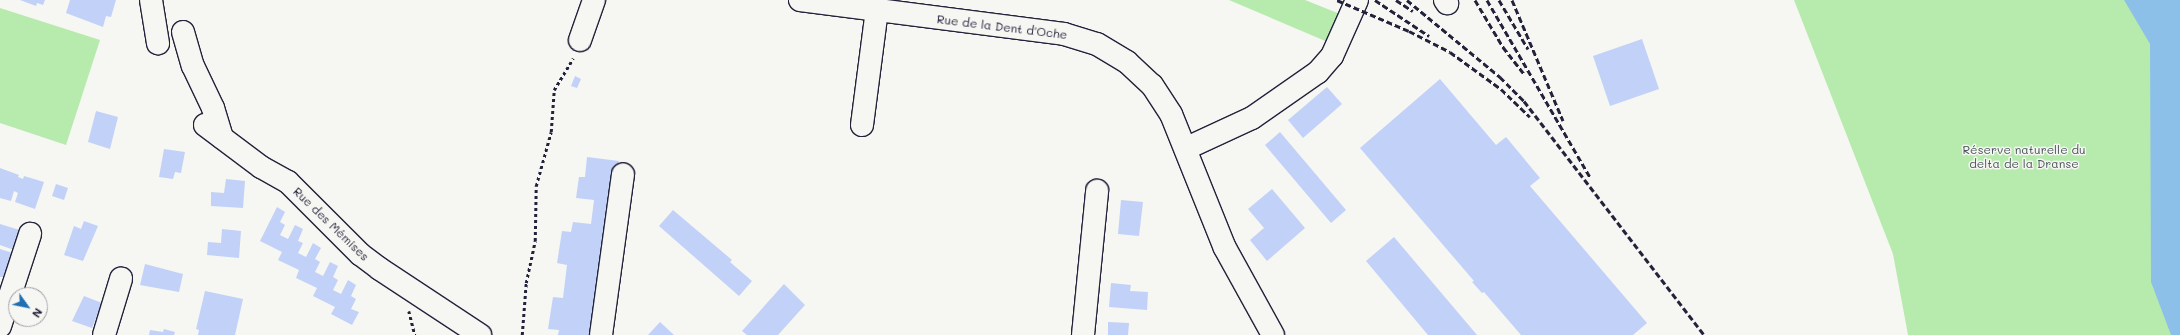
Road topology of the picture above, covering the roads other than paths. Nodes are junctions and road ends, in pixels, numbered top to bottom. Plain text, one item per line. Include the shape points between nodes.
1 (151, 0) edge
2 (594, 0) edge
3 (800, 0) edge
4 (1357, 0) edge
5 (877, 10) junction
6 (183, 32) dead end
7 (580, 40) road end
8 (158, 43) dead end
9 (205, 125) dead end
10 (862, 125) dead end
11 (222, 138) junction
12 (1186, 148) junction
13 (623, 175) dead end
14 (1097, 191) dead end
15 (30, 234) dead end
16 (121, 279) dead end
17 (0, 326) edge
18 (104, 335) edge
19 (480, 335) edge
20 (601, 335) edge
21 (1083, 335) edge
22 (1273, 335) edge

1 - 8 street
2 - 7 street
3 - 5 street, Rue de la Dent d'Oche
4 - 12 street via 1332,56 1318,72 1252,118
5 - 10 street
5 - 12 street, Rue de la Dent d'Oche via 1059,33 1097,44 1127,62 1152,86 1171,114
6 - 11 street via 192,66 213,108
9 - 11 street, Rue des Mémises
11 - 19 street, Rue des Mémises via 261,167 288,182 370,262
12 - 22 street, Rue de la Dent d'Oche via 1224,248
13 - 20 street
14 - 21 street
15 - 17 street
16 - 18 street

